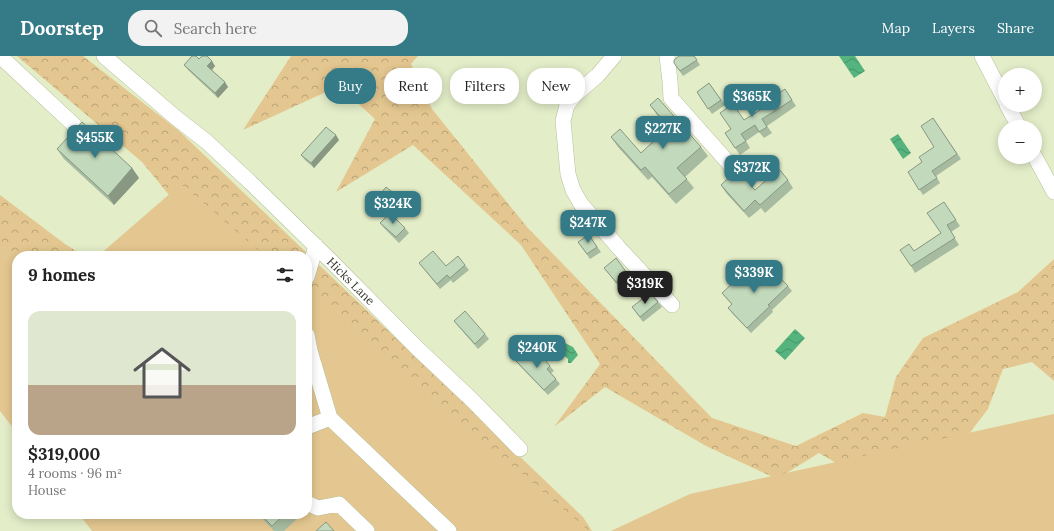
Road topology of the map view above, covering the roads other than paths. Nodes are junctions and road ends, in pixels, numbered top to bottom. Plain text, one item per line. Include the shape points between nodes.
1 (0, 56) edge
2 (104, 56) edge
3 (614, 56) edge
4 (667, 56) edge
5 (982, 56) edge
6 (998, 87) edge
7 (74, 125) dead end
8 (1039, 164) edge
9 (733, 168) dead end
10 (1054, 192) edge
11 (316, 246) junction
12 (312, 260) edge
13 (672, 305) dead end
14 (312, 358) edge
15 (330, 418) junction
16 (312, 425) edge
17 (520, 449) dead end
18 (312, 506) edge
19 (367, 531) edge
20 (449, 531) edge

1 - 7 street
2 - 11 street, Hicks Lane via 206,142
3 - 13 street via 567,105 563,121 568,174 581,204
4 - 9 street via 671,98
5 - 6 street
8 - 10 street
11 - 12 street
11 - 17 street, Hicks Lane
14 - 15 street
15 - 16 street
15 - 20 street
18 - 19 street via 318,508 339,504

